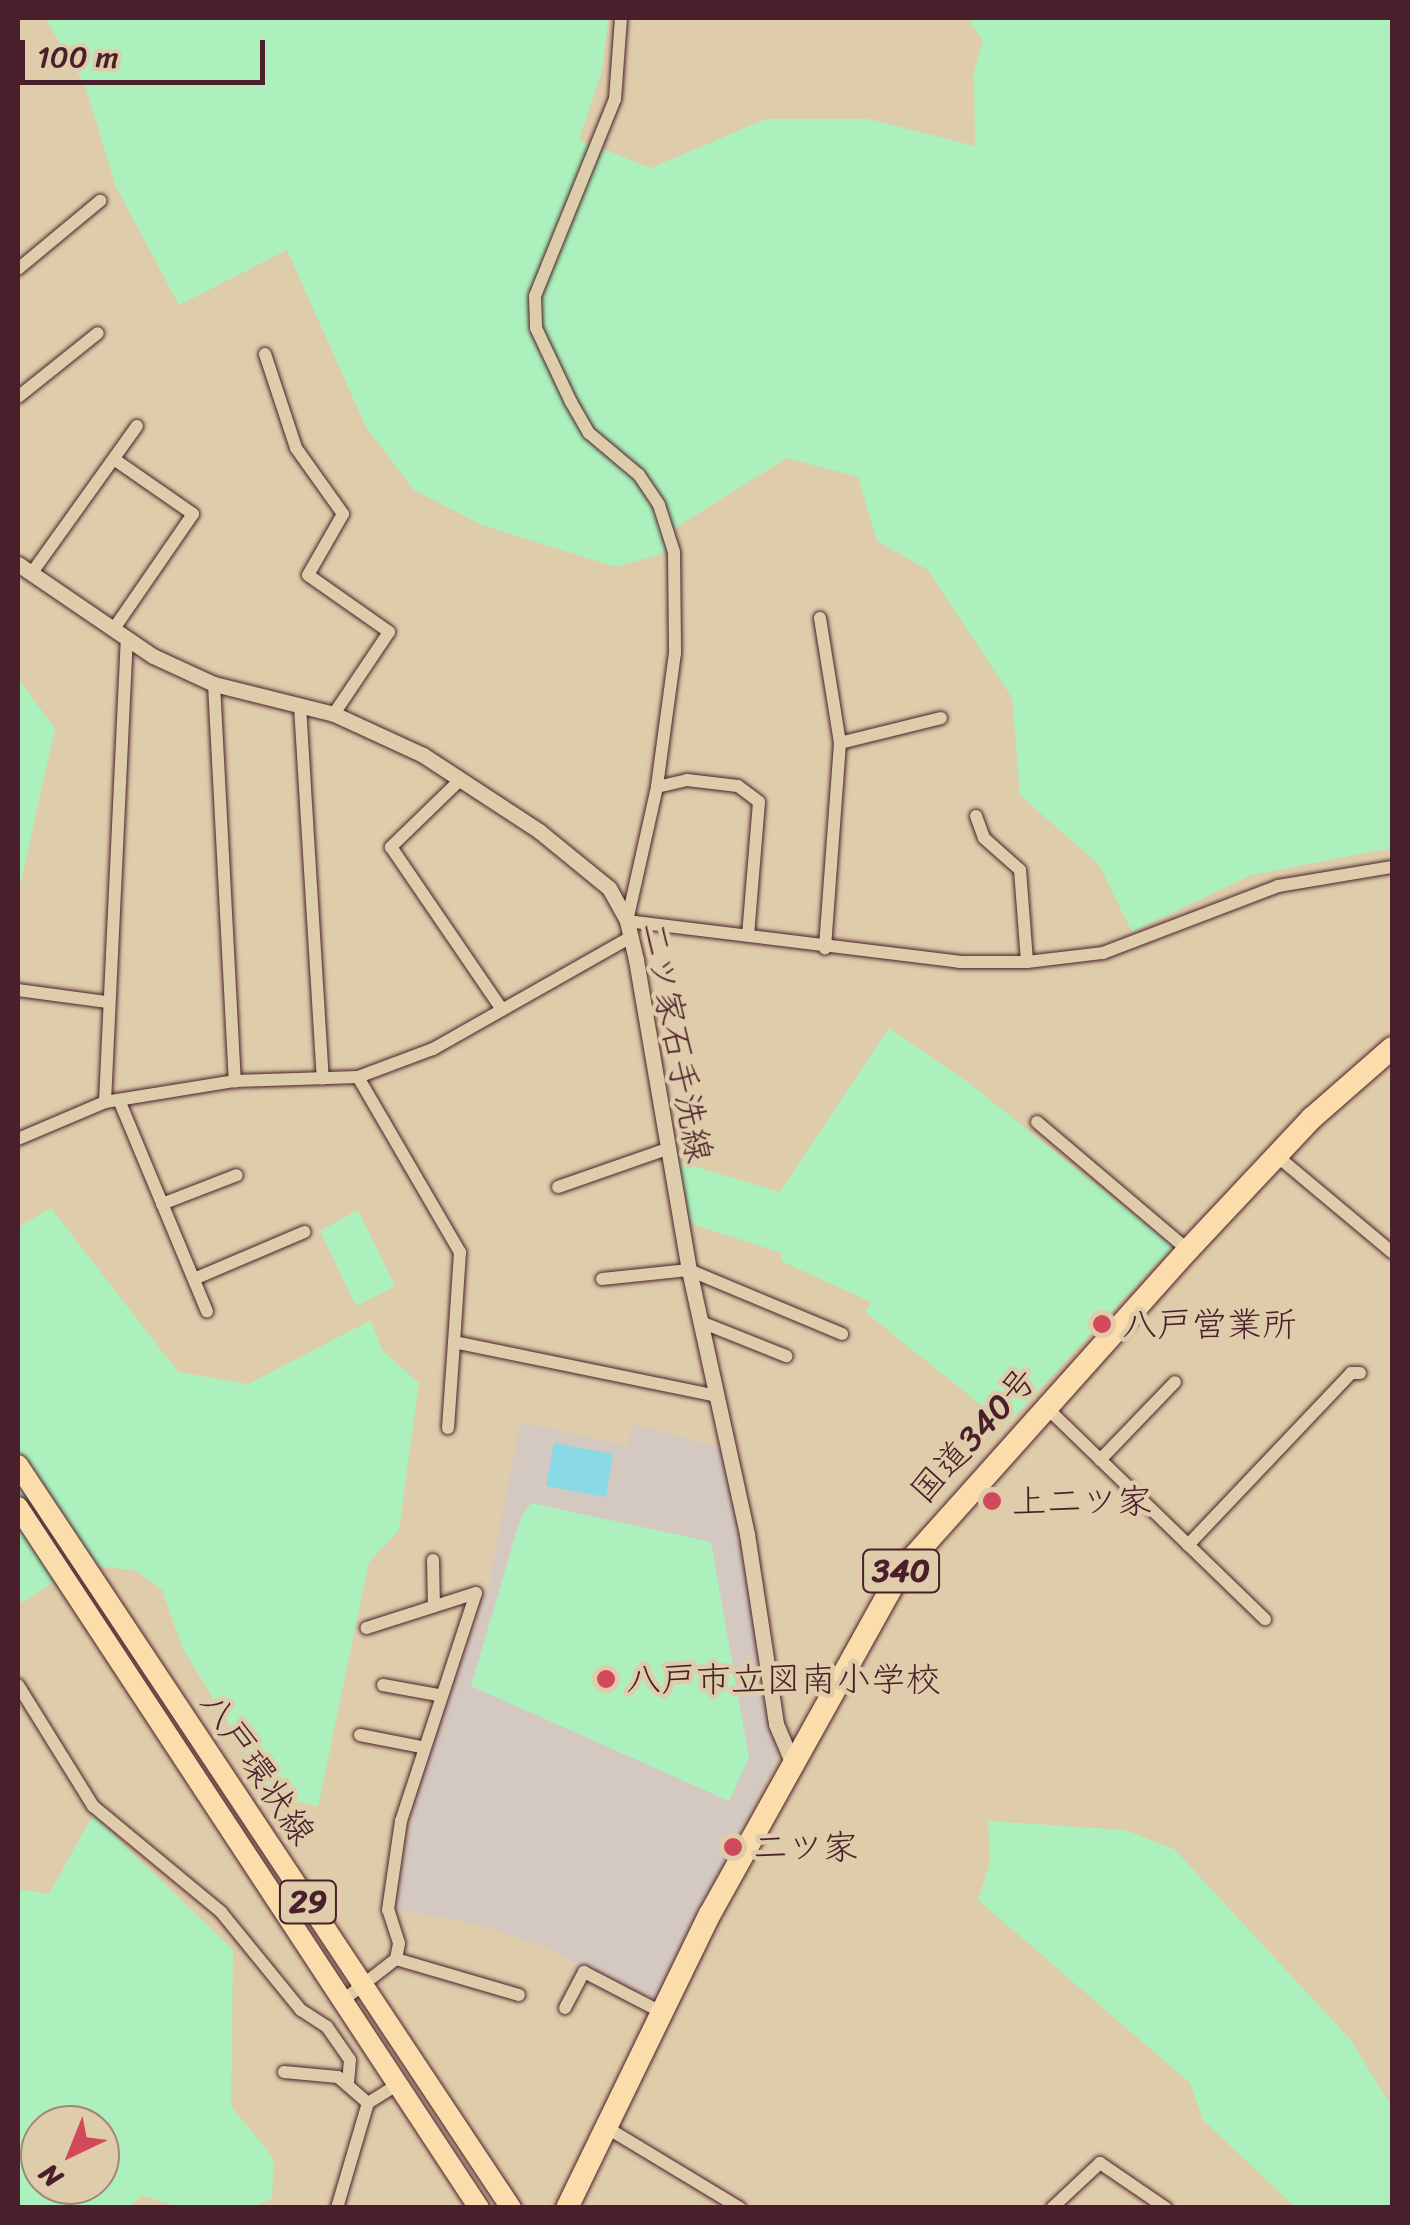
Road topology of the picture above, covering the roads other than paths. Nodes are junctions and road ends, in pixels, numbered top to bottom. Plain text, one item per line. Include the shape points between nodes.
1 (621, 18) edge
2 (100, 201) dead end
3 (18, 269) edge
4 (98, 333) dead end
5 (265, 354) dead end
6 (18, 397) edge
7 (137, 426) dead end
8 (114, 459) junction
9 (24, 569) edge
10 (820, 618) dead end
11 (120, 635) junction
12 (214, 684) junction
13 (300, 706) junction
14 (334, 714) junction
15 (940, 718) dead end
16 (840, 743) junction
17 (461, 779) junction
18 (657, 788) junction
19 (976, 816) dead end
20 (1392, 868) edge
21 (629, 929) junction
22 (748, 935) junction
23 (825, 948) junction
24 (1027, 962) junction
25 (18, 990) edge
26 (108, 1002) junction
27 (502, 1010) junction
28 (1392, 1048) edge
29 (358, 1077) junction
30 (323, 1078) junction
31 (236, 1081) junction
32 (112, 1101) junction
33 (1037, 1122) dead end
34 (18, 1139) edge
35 (667, 1149) junction
36 (1277, 1156) junction
37 (237, 1175) dead end
38 (558, 1187) dead end
39 (162, 1204) junction
40 (304, 1232) dead end
41 (1188, 1250) junction
42 (1392, 1252) edge
43 (689, 1270) junction
44 (194, 1279) junction
45 (602, 1279) dead end
46 (207, 1311) dead end
47 (701, 1322) junction
48 (842, 1334) dead end
49 (454, 1342) junction
50 (786, 1356) dead end
51 (1360, 1372) dead end
52 (1175, 1382) dead end
53 (718, 1396) junction
54 (1046, 1407) junction
55 (448, 1428) dead end
56 (1100, 1460) junction
57 (18, 1465) edge
58 (18, 1508) edge
59 (1188, 1544) junction
60 (434, 1560) dead end
61 (434, 1606) junction
62 (1264, 1619) dead end
63 (366, 1628) dead end
64 (18, 1685) edge
65 (382, 1686) dead end
66 (438, 1694) junction
67 (360, 1736) dead end
68 (422, 1747) junction
69 (791, 1760) junction
70 (396, 1959) junction
71 (364, 1986) junction
72 (519, 1995) dead end
73 (342, 2001) junction
74 (565, 2008) dead end
75 (662, 2013) junction
76 (284, 2072) dead end
77 (397, 2084) junction
78 (348, 2085) junction
79 (368, 2103) junction
80 (609, 2128) junction
81 (337, 2208) edge
82 (479, 2208) edge
83 (510, 2208) edge
84 (567, 2208) edge
85 (740, 2208) edge
86 (1052, 2208) edge
87 (1166, 2208) edge

1 - 18 street via 616,100 541,277 536,328 590,432 660,505 674,552 675,653
2 - 3 street
4 - 6 street
5 - 14 street via 296,448 343,514 308,575 389,632
7 - 8 street
8 - 9 street
8 - 11 street via 194,514
9 - 11 street, 二ツ家石手洗線
10 - 16 street
11 - 12 street, 二ツ家石手洗線
11 - 26 street
12 - 13 street, 二ツ家石手洗線
12 - 31 street
13 - 14 street, 二ツ家石手洗線
13 - 30 street
14 - 17 street, 二ツ家石手洗線
15 - 16 street
16 - 23 street
17 - 21 street, 二ツ家石手洗線 via 609,888
17 - 27 street via 391,847
18 - 21 street
18 - 22 street via 686,780 738,786 759,802
19 - 24 street via 984,838 1020,870
20 - 24 street via 1278,886 1103,953
21 - 22 street
21 - 27 street
21 - 35 street, 二ツ家石手洗線
22 - 23 street
23 - 24 street
25 - 26 street
26 - 32 street
27 - 29 street via 433,1049
28 - 36 highway, 国道340号 / 340
29 - 30 street
29 - 49 street via 460,1252
30 - 31 street
31 - 32 street
32 - 34 street
32 - 39 street
33 - 41 street
35 - 38 street
35 - 43 street, 二ツ家石手洗線
36 - 41 highway, 国道340号 / 340
36 - 42 street
37 - 39 street
39 - 44 street
40 - 44 street
41 - 54 highway, 国道340号 / 340
43 - 45 street
43 - 47 street, 二ツ家石手洗線
43 - 48 street
44 - 46 street
47 - 50 street
47 - 53 street, 二ツ家石手洗線
49 - 53 street
49 - 55 street
51 - 59 street via 1350,1373
52 - 56 street
53 - 69 street, 二ツ家石手洗線 via 776,1724
54 - 56 street
54 - 69 highway, 国道340号 / 340 via 900,1572
56 - 59 street
57 - 71 main road, 八戸環状線 / 29
58 - 73 main road, 八戸環状線 / 29
59 - 62 street
60 - 61 street
61 - 63 street
61 - 66 street via 476,1593
64 - 78 street via 93,1806 221,1912 301,2010 327,2027 350,2060
65 - 66 street
66 - 68 street
67 - 68 street
68 - 70 street via 388,1910 399,1943
69 - 75 highway, 国道340号 / 340
70 - 71 street
70 - 72 street
71 - 73 street
71 - 83 main road, 八戸環状線 / 29
73 - 77 main road, 八戸環状線 / 29
74 - 75 street via 584,1972
75 - 80 highway, 国道340号 / 340
76 - 78 street via 333,2075
77 - 79 street
77 - 82 main road, 八戸環状線 / 29
78 - 79 street
79 - 81 street
80 - 84 highway, 国道340号 / 340
80 - 85 street
86 - 87 street via 1100,2163

